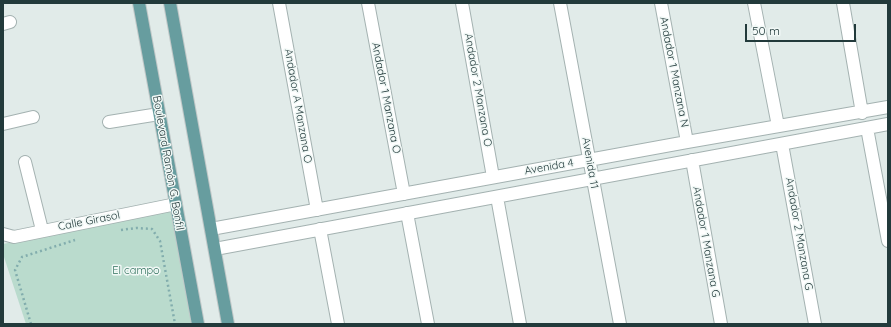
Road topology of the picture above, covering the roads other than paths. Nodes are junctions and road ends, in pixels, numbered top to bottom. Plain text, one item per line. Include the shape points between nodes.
1 (139, 3) edge
2 (170, 3) edge
3 (279, 3) edge
4 (368, 3) edge
5 (462, 3) edge
6 (560, 3) edge
7 (661, 3) edge
8 (754, 3) edge
9 (843, 3) edge
10 (888, 107) edge
11 (862, 113) junction
12 (159, 114) junction
13 (33, 117) dead end
14 (109, 122) dead end
15 (3, 124) edge
16 (888, 124) edge
17 (778, 126) junction
18 (867, 128) junction
19 (687, 142) junction
20 (782, 144) junction
21 (623, 154) junction
22 (589, 160) junction
23 (692, 160) junction
24 (25, 162) dead end
25 (560, 165) junction
26 (627, 173) junction
27 (493, 177) junction
28 (593, 179) junction
29 (564, 184) junction
30 (404, 194) junction
31 (497, 197) junction
32 (176, 204) junction
33 (317, 210) junction
34 (407, 213) junction
35 (235, 225) junction
36 (211, 229) junction
37 (320, 229) junction
38 (42, 230) junction
39 (3, 234) edge
40 (888, 242) edge
41 (240, 244) junction
42 (215, 249) junction
43 (198, 324) edge
44 (228, 324) edge
45 (338, 324) edge
46 (428, 324) edge
47 (520, 324) edge
48 (620, 324) edge
49 (721, 324) edge
50 (815, 324) edge

1 - 12 main road, Boulevard Ramón G. Bonfil
2 - 36 main road
3 - 33 street, Andador A Manzana O
4 - 30 street, Andador 1 Manzana O
5 - 27 street, Andador 2 Manzana O
6 - 22 street, Avenida 11
7 - 19 street, Andador 1 Manzana N
8 - 17 street
9 - 11 street
10 - 11 street, Avenida 4
11 - 17 street, Avenida 4
12 - 14 street
12 - 32 main road, Boulevard Ramón G. Bonfil
13 - 15 street
16 - 18 street, Avenida 4
17 - 19 street, Avenida 4
18 - 20 street, Avenida 4
18 - 40 street
19 - 21 street, Avenida 4
20 - 23 street, Avenida 4
20 - 50 street, Andador 2 Manzana G
21 - 22 street, Avenida 4
21 - 26 street
22 - 25 street, Avenida 4
22 - 28 street, Avenida 11
23 - 26 street, Avenida 4
23 - 49 street, Andador 1 Manzana G
24 - 38 street
25 - 27 street, Avenida 4
25 - 29 street
26 - 28 street, Avenida 4
27 - 30 street, Avenida 4
28 - 29 street, Avenida 4
28 - 48 street, Avenida 11
29 - 31 street, Avenida 4
30 - 33 street, Avenida 4
31 - 34 street, Avenida 4
31 - 47 street
32 - 38 street, Calle Girasol
32 - 43 main road, Boulevard Ramón G. Bonfil
33 - 35 street, Avenida 4
34 - 37 street, Avenida 4
34 - 46 street
35 - 36 street, Avenida 4
35 - 41 street
36 - 42 main road
37 - 41 street, Avenida 4
37 - 45 street
38 - 39 street, Calle Girasol via 14,237
41 - 42 street, Avenida 4
42 - 44 main road

